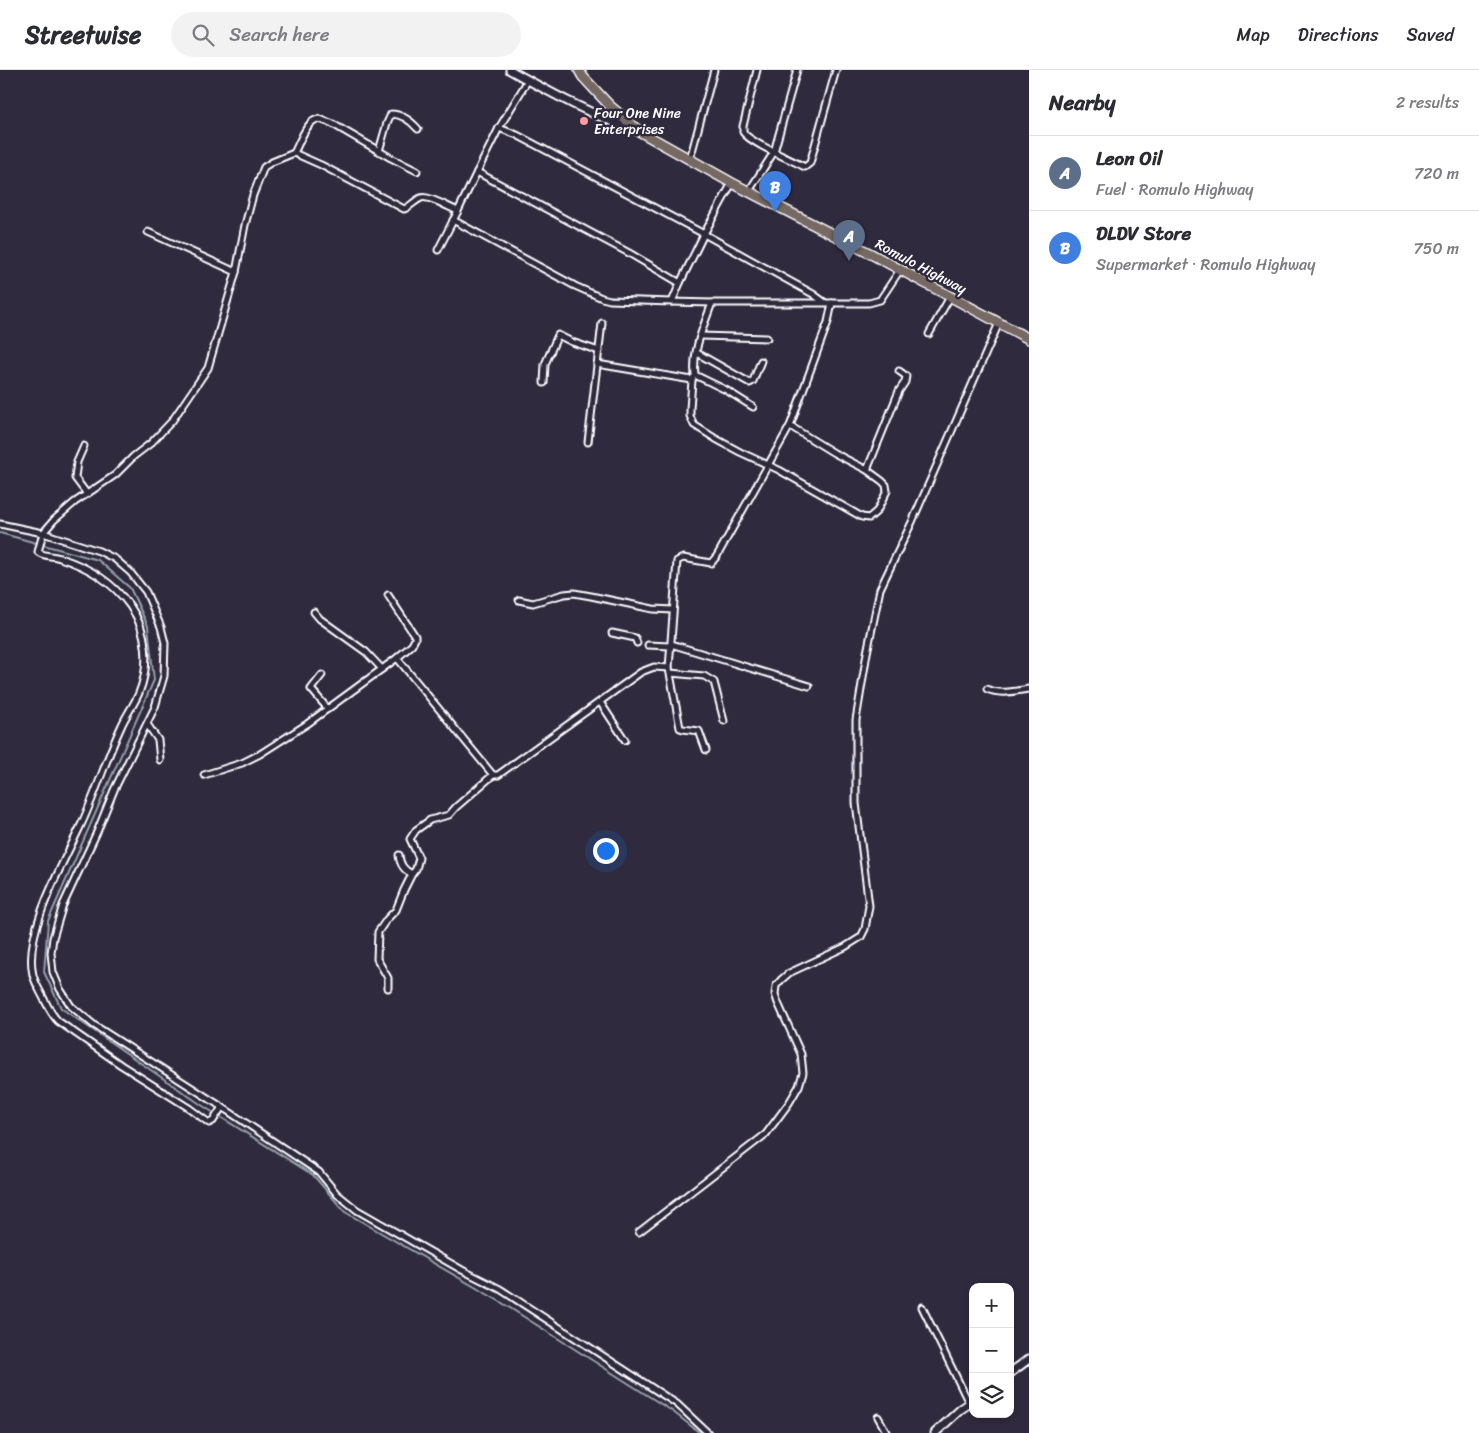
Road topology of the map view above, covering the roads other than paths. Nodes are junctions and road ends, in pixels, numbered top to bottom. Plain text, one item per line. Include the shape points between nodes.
1 (510, 70) edge
2 (579, 70) edge
3 (714, 70) edge
4 (757, 70) edge
5 (797, 70) edge
6 (836, 70) edge
7 (528, 80) junction
8 (499, 128) junction
9 (418, 129) dead end
10 (639, 132) junction
11 (379, 151) junction
12 (774, 152) junction
13 (294, 153) junction
14 (690, 159) junction
15 (417, 171) dead end
16 (476, 172) junction
17 (732, 183) junction
18 (749, 191) junction
19 (458, 211) junction
20 (453, 220) junction
21 (148, 232) dead end
22 (704, 234) junction
23 (438, 250) dead end
24 (900, 270) junction
25 (236, 272) junction
26 (680, 282) junction
27 (950, 297) junction
28 (672, 302) junction
29 (824, 302) junction
30 (712, 303) junction
31 (832, 303) junction
32 (602, 323) dead end
33 (998, 323) junction
34 (929, 334) dead end
35 (701, 336) junction
36 (1028, 337) edge
37 (767, 338) dead end
38 (599, 351) junction
39 (697, 353) junction
40 (761, 361) dead end
41 (597, 364) junction
42 (899, 371) dead end
43 (694, 378) junction
44 (544, 383) dead end
45 (753, 407) dead end
46 (790, 426) junction
47 (588, 442) dead end
48 (84, 446) dead end
49 (769, 466) junction
50 (867, 470) junction
51 (87, 494) junction
52 (0, 524) edge
53 (42, 536) junction
54 (388, 595) dead end
55 (519, 600) dead end
56 (673, 610) junction
57 (314, 612) dead end
58 (612, 633) dead end
59 (637, 643) dead end
60 (670, 645) junction
61 (648, 646) dead end
62 (397, 658) junction
63 (382, 669) junction
64 (669, 670) junction
65 (322, 675) dead end
66 (809, 686) dead end
67 (1029, 688) edge
68 (988, 689) dead end
69 (600, 702) junction
70 (328, 709) junction
71 (724, 721) dead end
72 (146, 724) junction
73 (624, 740) dead end
74 (706, 750) dead end
75 (160, 760) dead end
76 (493, 774) junction
77 (204, 776) dead end
78 (399, 855) dead end
79 (412, 874) junction
80 (388, 988) dead end
81 (221, 1109) junction
82 (639, 1232) dead end
83 (922, 1308) dead end
84 (1029, 1359) edge
85 (1014, 1370) edge
86 (969, 1398) edge
87 (969, 1404) edge
88 (878, 1418) dead end
89 (708, 1433) edge
90 (887, 1433) edge
91 (935, 1433) edge

1 - 7 main road
2 - 10 highway, Romulo Highway via 610,106
3 - 14 street
4 - 12 street via 743,132
5 - 12 street
6 - 12 street via 809,165 806,167
7 - 8 street
7 - 10 main road via 590,113
8 - 16 street
8 - 22 street
9 - 11 street via 405,118 391,114
10 - 14 highway, Romulo Highway
11 - 13 street via 320,119 309,124
11 - 15 street
12 - 18 street
13 - 19 street via 398,207 406,209 426,197
13 - 25 street via 264,167 253,195
14 - 17 highway, Romulo Highway
16 - 19 street
16 - 26 street
17 - 18 highway, Romulo Highway
17 - 22 street
18 - 24 highway, Romulo Highway
19 - 20 street
20 - 23 street
20 - 28 street via 602,298
21 - 25 street
22 - 26 street
22 - 29 street
24 - 27 highway, Romulo Highway
24 - 31 street via 880,300
25 - 51 street via 208,368 188,398 152,443
26 - 28 street
27 - 33 highway, Romulo Highway
27 - 34 street
28 - 30 street
29 - 30 street
29 - 31 street
30 - 35 street
31 - 46 street
32 - 38 street
33 - 36 highway, Romulo Highway
33 - 82 street via 880,589 856,720 856,803 869,906 865,929 861,937 789,973 776,986 778,1003 801,1054 803,1073 790,1103 766,1134
35 - 37 street
35 - 39 street
38 - 41 street
38 - 44 street via 558,335 546,364
39 - 40 street via 750,383
39 - 43 street
41 - 43 street
41 - 47 street
42 - 50 street via 906,380
43 - 45 street via 703,378
43 - 49 street via 690,409 694,424
46 - 49 street
46 - 50 street
48 - 51 street via 75,478
49 - 50 street via 866,518 877,512 887,491 886,485
49 - 56 street via 714,562 707,564 683,558 677,561
51 - 53 street via 54,520
52 - 53 street
53 - 72 street via 99,551 115,559 146,592 161,627 165,661 160,693
53 - 81 street via 38,552 92,570 123,597 138,621 146,646 139,693 42,909 34,937 32,974 58,1021 208,1123
54 - 62 street via 415,636 412,646
55 - 56 street via 533,603 574,594
56 - 60 street
57 - 63 street via 366,652
58 - 59 street via 635,638
60 - 61 street
60 - 64 street
60 - 66 street
62 - 63 street
62 - 76 street
63 - 70 street
64 - 69 street via 654,667 641,672
64 - 71 street via 704,676 714,682
64 - 74 street via 680,728 700,731
65 - 70 street via 311,689
67 - 68 street via 1004,692
69 - 73 street
69 - 76 street via 498,775
70 - 77 street via 260,754
72 - 75 street via 158,740
72 - 81 street via 63,905 53,938 53,972 65,998 85,1018
76 - 79 street via 449,815 430,820 416,830 410,839 419,858
78 - 79 street via 402,867
79 - 80 street via 396,910 378,932 377,959 388,978
81 - 89 street via 319,1172 337,1194 357,1210 500,1289 677,1404
83 - 86 street
84 - 85 main road
87 - 91 main road
88 - 90 street

